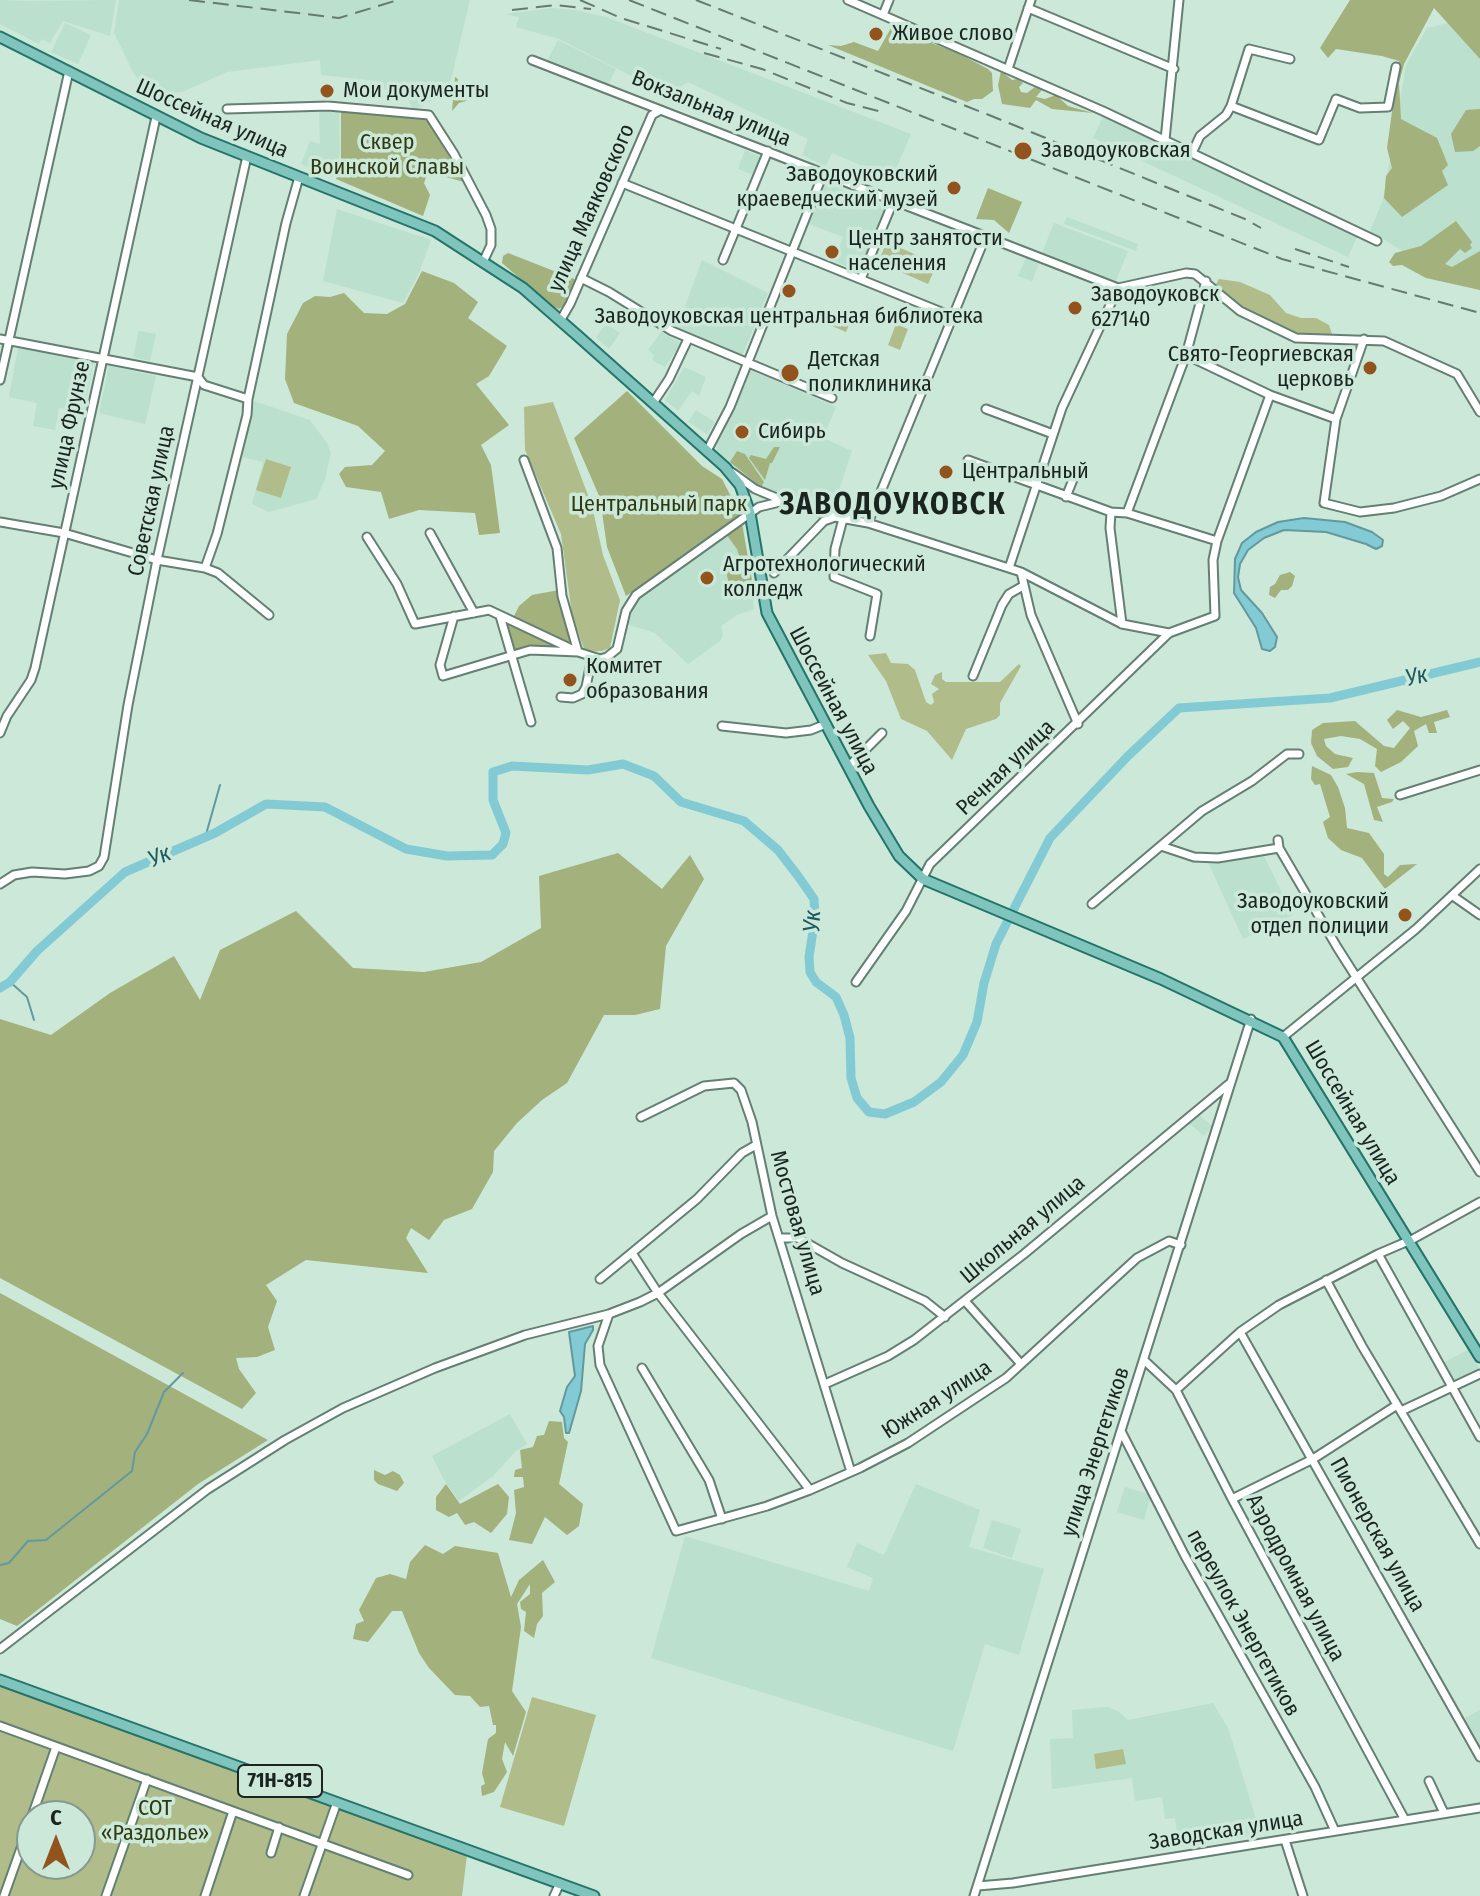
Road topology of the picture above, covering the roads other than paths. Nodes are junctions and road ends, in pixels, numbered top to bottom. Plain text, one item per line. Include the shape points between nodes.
1 (848, 0) edge
2 (889, 0) edge
3 (1179, 0) edge
4 (1029, 4) edge
5 (883, 15) junction
6 (0, 37) edge
7 (1290, 59) dead end
8 (532, 60) dead end
9 (1396, 67) dead end
10 (1008, 69) junction
11 (1174, 69) junction
12 (69, 71) junction
13 (1231, 106) junction
14 (227, 109) dead end
15 (659, 111) junction
16 (156, 117) junction
17 (1165, 140) junction
18 (768, 151) junction
19 (1192, 153) junction
20 (247, 156) junction
21 (823, 174) junction
22 (299, 177) junction
23 (622, 183) junction
24 (893, 202) junction
25 (737, 229) junction
26 (985, 238) junction
27 (1377, 241) dead end
28 (793, 252) junction
29 (484, 260) junction
30 (723, 260) dead end
31 (581, 278) junction
32 (861, 279) junction
33 (1206, 281) junction
34 (1118, 288) junction
35 (954, 317) junction
36 (560, 321) junction
37 (688, 339) junction
38 (1364, 339) junction
39 (4, 340) edge
40 (1186, 355) junction
41 (102, 360) junction
42 (748, 364) junction
43 (198, 377) junction
44 (0, 380) edge
45 (1270, 395) junction
46 (832, 398) dead end
47 (248, 399) junction
48 (653, 403) junction
49 (986, 409) dead end
50 (1480, 412) edge
51 (1336, 419) junction
52 (1053, 434) junction
53 (707, 451) junction
54 (524, 460) dead end
55 (968, 460) dead end
56 (725, 467) junction
57 (1076, 472) dead end
58 (1480, 479) edge
59 (1035, 487) junction
60 (1066, 497) junction
61 (784, 501) junction
62 (1111, 512) junction
63 (750, 513) junction
64 (1127, 513) junction
65 (839, 518) junction
66 (0, 522) edge
67 (868, 523) junction
68 (64, 533) junction
69 (430, 533) dead end
70 (367, 537) dead end
71 (1217, 541) junction
72 (157, 560) junction
73 (205, 568) junction
74 (1009, 568) junction
75 (1021, 572) junction
76 (774, 573) dead end
77 (1023, 586) junction
78 (474, 613) junction
79 (269, 615) dead end
80 (454, 616) junction
81 (500, 616) junction
82 (1122, 624) junction
83 (1169, 633) junction
84 (870, 636) dead end
85 (578, 652) junction
86 (510, 656) junction
87 (592, 657) junction
88 (973, 676) dead end
89 (561, 697) dead end
90 (531, 722) dead end
91 (826, 724) junction
92 (1078, 724) junction
93 (722, 726) dead end
94 (0, 733) edge
95 (882, 733) dead end
96 (1299, 754) dead end
97 (849, 766) junction
98 (1480, 770) edge
99 (1400, 795) dead end
100 (1161, 846) junction
101 (1480, 869) edge
102 (923, 879) junction
103 (0, 884) edge
104 (1453, 896) junction
105 (1092, 904) dead end
106 (1480, 915) edge
107 (1357, 978) junction
108 (856, 982) dead end
109 (1251, 1019) junction
110 (1283, 1037) junction
111 (1231, 1082) junction
112 (641, 1117) dead end
113 (756, 1145) junction
114 (1480, 1172) edge
115 (1480, 1202) edge
116 (772, 1216) junction
117 (781, 1238) junction
118 (1408, 1241) junction
119 (1181, 1245) junction
120 (632, 1253) junction
121 (1378, 1254) junction
122 (600, 1279) dead end
123 (1326, 1280) junction
124 (658, 1293) junction
125 (965, 1301) junction
126 (609, 1314) junction
127 (945, 1317) junction
128 (1240, 1332) junction
129 (1480, 1357) edge
130 (1145, 1361) junction
131 (1021, 1364) junction
132 (642, 1368) dead end
133 (1480, 1374) edge
134 (825, 1384) junction
135 (1453, 1389) junction
136 (1176, 1390) junction
137 (1399, 1408) junction
138 (1121, 1431) junction
139 (1480, 1437) edge
140 (1313, 1459) junction
141 (851, 1472) junction
142 (810, 1490) junction
143 (1232, 1499) junction
144 (722, 1519) junction
145 (1480, 1544) edge
146 (0, 1649) edge
147 (0, 1680) edge
148 (0, 1726) edge
149 (56, 1747) junction
150 (1480, 1757) edge
151 (147, 1779) junction
152 (1429, 1781) dead end
153 (38, 1800) edge
154 (337, 1802) junction
155 (1480, 1808) edge
156 (233, 1811) junction
157 (1444, 1813) junction
158 (1405, 1820) junction
159 (279, 1827) junction
160 (1335, 1831) junction
161 (1285, 1840) junction
162 (321, 1842) junction
163 (271, 1853) dead end
164 (16, 1862) edge
165 (408, 1875) dead end
166 (560, 1883) junction
167 (978, 1886) junction
168 (4, 1896) edge
169 (106, 1896) edge
170 (205, 1896) edge
171 (304, 1896) edge
172 (554, 1896) edge
173 (594, 1896) edge
174 (974, 1896) edge
175 (1303, 1896) edge

1 - 5 street
2 - 5 street
3 - 11 street
4 - 10 street
4 - 11 street
5 - 10 street
6 - 12 main road, Шоссейная улица
7 - 13 street via 1249,49
8 - 15 street, Вокзальная улица
9 - 13 street via 1388,107 1360,108 1336,99 1319,140
10 - 17 street
11 - 17 street
12 - 16 main road, Шоссейная улица
12 - 39 street
13 - 19 street via 1200,136
14 - 29 street via 328,106 429,115 486,215 491,245
15 - 18 street, Вокзальная улица
15 - 23 street, улица Маяковского via 652,115
16 - 20 main road, Шоссейная улица
16 - 41 street, улица Фрунзе
17 - 19 street
18 - 21 street, Вокзальная улица
18 - 25 street
19 - 27 street
20 - 22 main road, Шоссейная улица
20 - 43 street, Советская улица
21 - 24 street, Вокзальная улица
21 - 28 street
22 - 29 main road, Шоссейная улица via 435,231
22 - 47 street
23 - 25 street
23 - 31 street, улица Маяковского
24 - 26 street, Вокзальная улица
24 - 32 street
25 - 28 street
25 - 30 street
26 - 34 street, Вокзальная улица
26 - 35 street
28 - 32 street
28 - 42 street
29 - 36 main road, Шоссейная улица
31 - 36 street, улица Маяковского
31 - 37 street
32 - 35 street
33 - 34 street via 1186,273
33 - 38 street via 1240,311 1296,338
33 - 40 street
34 - 52 street
35 - 67 street
36 - 48 main road, Шоссейная улица
37 - 42 street
37 - 48 street
38 - 50 street via 1384,341 1457,374
38 - 51 street
39 - 41 street
39 - 44 street
40 - 45 street
40 - 64 street
41 - 43 street
41 - 68 street, улица Фрунзе
42 - 46 street
42 - 53 street
43 - 47 street via 204,385
43 - 72 street, Советская улица
45 - 51 street
45 - 71 street
47 - 73 street
48 - 53 main road, Шоссейная улица
49 - 52 street
51 - 58 street via 1323,501 1329,507 1383,509 1441,496
52 - 59 street
53 - 56 main road, Шоссейная улица
54 - 85 street via 557,548 562,596
55 - 59 street
56 - 61 street via 755,489
56 - 63 main road, Шоссейная улица via 740,485
57 - 60 street
59 - 60 street
59 - 74 street
60 - 62 street
61 - 63 street via 768,502
61 - 65 street
62 - 64 street
62 - 82 street
63 - 87 street via 636,595 626,611 617,649 607,657
63 - 91 main road, Шоссейная улица via 767,613
64 - 71 street
65 - 67 street
65 - 76 street via 824,521
65 - 84 street via 834,577 877,594
66 - 68 street
67 - 74 street
68 - 72 street
68 - 94 street, улица Фрунзе via 31,680
69 - 78 street
70 - 80 street via 415,624
71 - 83 street, Речная улица via 1215,616
72 - 73 street
72 - 103 street, Советская улица via 104,857 89,871 32,872
73 - 79 street
74 - 75 street
75 - 77 street
75 - 82 street
77 - 88 street via 1002,605
77 - 92 street
78 - 80 street
78 - 81 street via 489,610
80 - 86 street via 440,665 443,676
81 - 85 street
81 - 86 street
82 - 83 street
83 - 92 street, Речная улица
85 - 86 street via 530,650
85 - 87 street
86 - 90 street
87 - 89 street via 582,694
91 - 93 street via 786,733
91 - 97 main road, Шоссейная улица
92 - 102 street, Речная улица via 930,864
95 - 97 street
96 - 100 street via 1287,754 1202,811
97 - 102 main road, Шоссейная улица via 899,856
98 - 99 street
100 - 105 street
100 - 107 street via 1218,858 1278,844
101 - 104 street
102 - 108 street, Речная улица
102 - 109 main road, Шоссейная улица
104 - 106 street
104 - 107 street
107 - 110 street
107 - 114 street
109 - 110 main road, Шоссейная улица
109 - 111 street, улица Энергетиков
110 - 118 main road, Шоссейная улица
111 - 119 street, улица Энергетиков
111 - 125 street, Школьная улица
112 - 113 street, Мостовая улица via 704,1086 734,1083 741,1090
113 - 116 street, Мостовая улица
113 - 120 street
115 - 118 street
116 - 117 street, Мостовая улица
116 - 124 street
117 - 127 street via 798,1238 925,1301
117 - 134 street, Мостовая улица
118 - 121 street
118 - 129 main road, Шоссейная улица
119 - 130 street, улица Энергетиков
119 - 131 street, Южная улица via 1169,1241 1137,1258
120 - 122 street
120 - 124 street
121 - 123 street
121 - 135 street
123 - 128 street
123 - 137 street
124 - 126 street
124 - 142 street
125 - 127 street, Школьная улица
125 - 131 street
126 - 144 street, Южная улица via 598,1346 600,1365 676,1531
126 - 146 street via 501,1343 343,1408 208,1489
127 - 134 street, Школьная улица via 888,1356
128 - 136 street
128 - 140 street, Пионерская улица
130 - 136 street, Аэродромная улица
130 - 138 street, улица Энергетиков
131 - 141 street, Южная улица via 950,1417
132 - 144 street via 709,1480
133 - 135 street
134 - 141 street, Мостовая улица
135 - 137 street
135 - 139 street
136 - 143 street, Аэродромная улица
137 - 140 street
137 - 145 street
138 - 160 street, переулок Энергетиков
138 - 167 street, улица Энергетиков
140 - 143 street
140 - 150 street, Пионерская улица
141 - 142 street, Южная улица
142 - 144 street, Южная улица
143 - 158 street, Аэродромная улица
147 - 154 main road, 71Н-815
148 - 149 street
149 - 151 street
149 - 153 street
151 - 156 street
151 - 169 street
152 - 157 street
154 - 162 street
154 - 166 main road, 71Н-815
155 - 157 street, Заводская улица
156 - 159 street
156 - 170 street
157 - 158 street, Заводская улица
158 - 160 street, Заводская улица
159 - 162 street
159 - 163 street
160 - 161 street, Заводская улица
161 - 167 street, Заводская улица
161 - 175 street
162 - 165 street
162 - 171 street
164 - 168 street
166 - 172 street
166 - 173 main road, 71Н-815
167 - 174 street, улица Энергетиков

